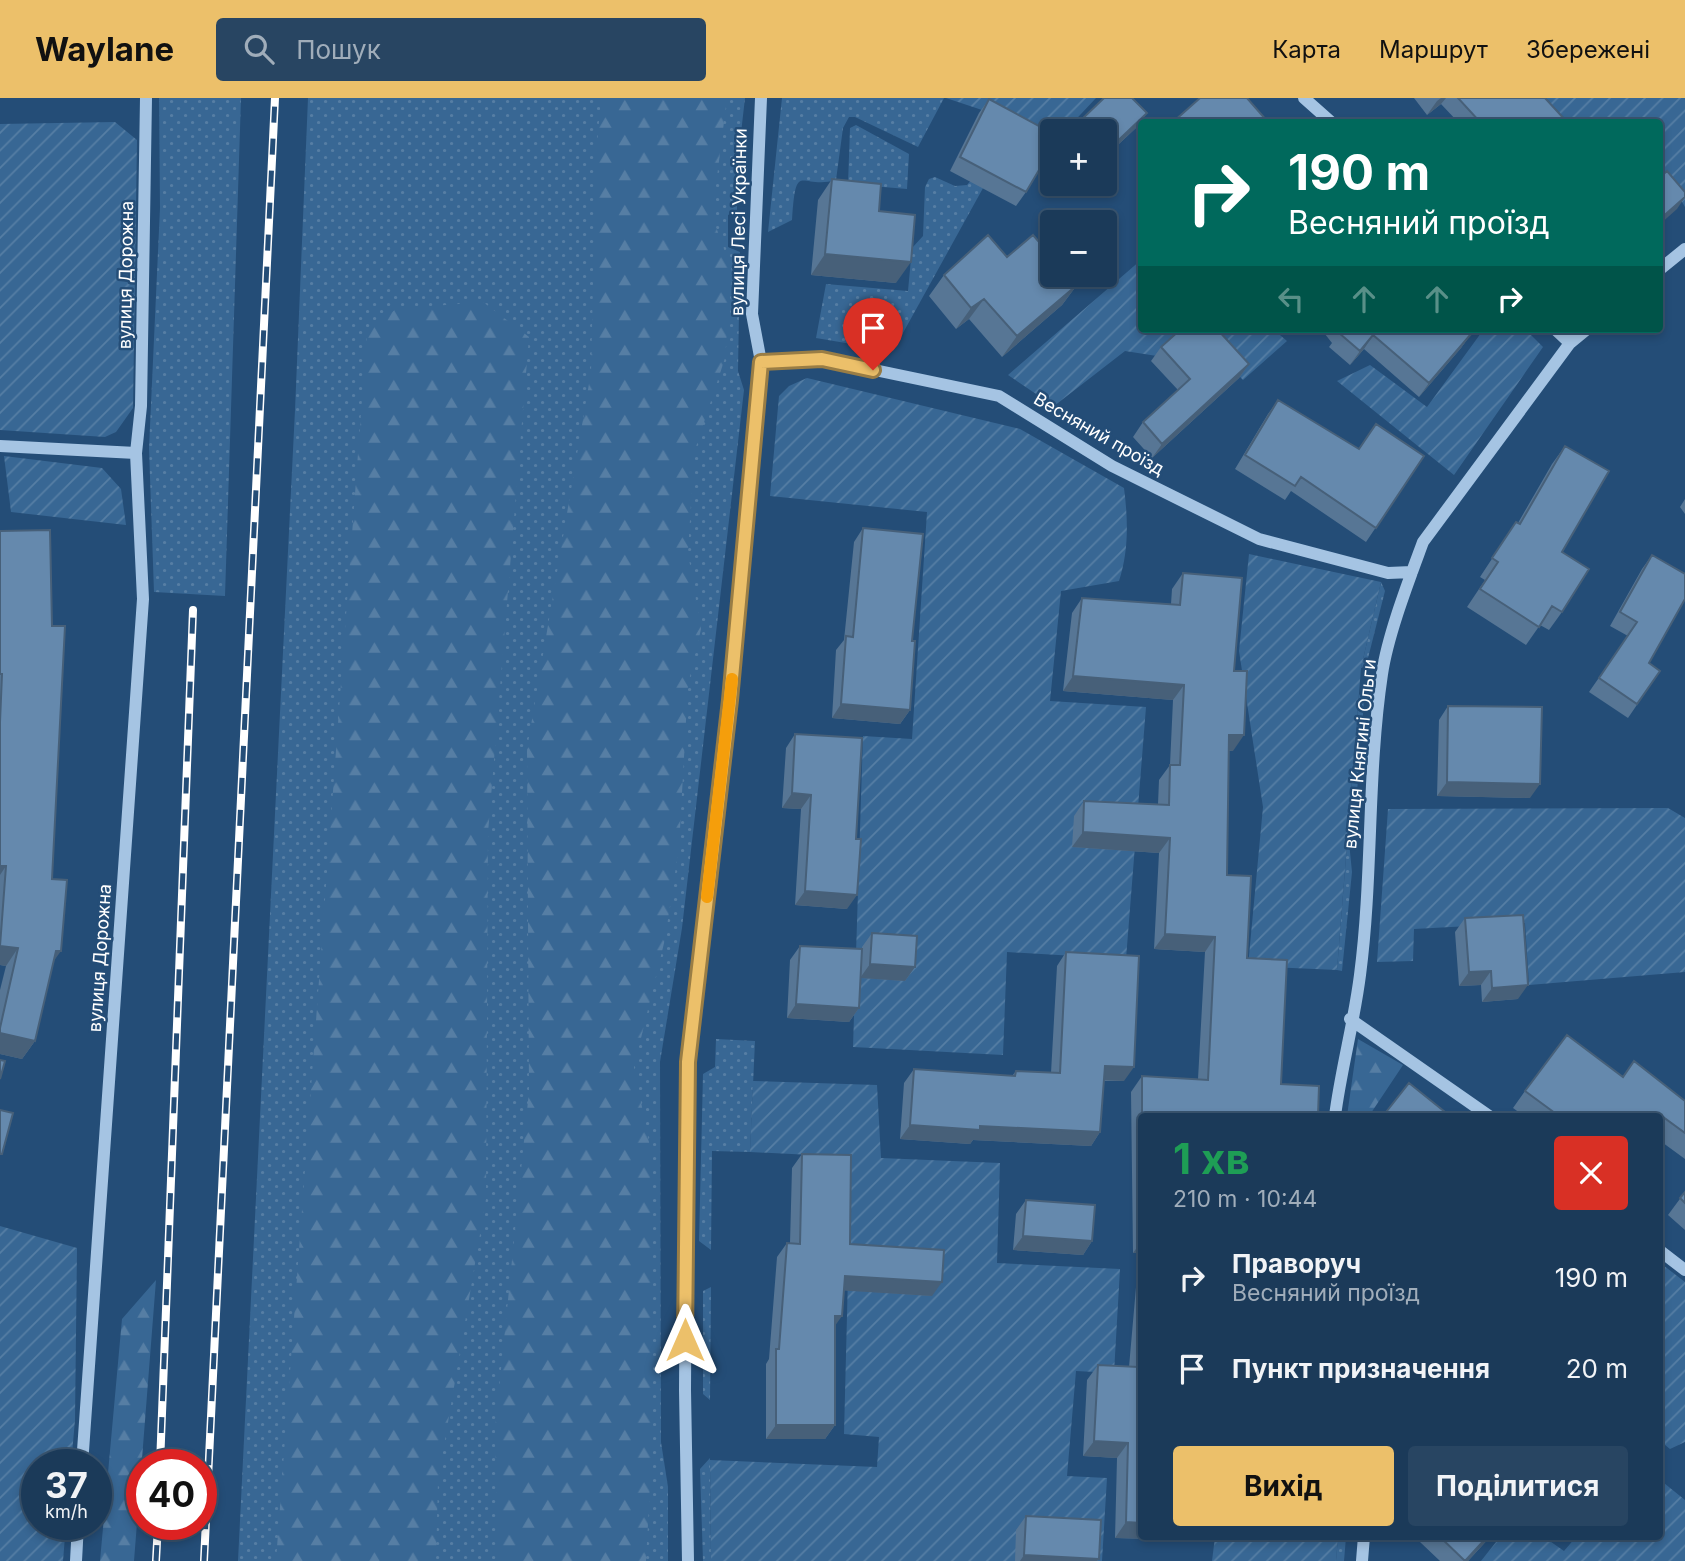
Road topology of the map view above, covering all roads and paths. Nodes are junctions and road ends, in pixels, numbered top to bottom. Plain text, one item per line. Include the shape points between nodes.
1 (146, 98) edge
2 (761, 98) edge
3 (1304, 98) edge
4 (1328, 119) edge
5 (1685, 249) edge
6 (1663, 267) edge
7 (1559, 333) edge
8 (1582, 333) edge
9 (1570, 343) junction
10 (761, 362) junction
11 (0, 446) edge
12 (136, 453) junction
13 (1412, 572) junction
14 (1350, 1019) junction
15 (1335, 1113) edge
16 (1485, 1113) edge
17 (1663, 1253) edge
18 (1685, 1270) edge
19 (83, 1449) edge
20 (77, 1540) edge
21 (1364, 1540) edge
22 (76, 1561) edge
23 (688, 1561) edge
24 (1362, 1561) edge

1 - 12 street, вулиця Дорожна via 141,406
2 - 10 street, вулиця Лесі Українки via 752,314
3 - 4 street
5 - 6 street
7 - 9 street
8 - 9 street, вулиця Княгині Ольги
9 - 13 street, вулиця Княгині Ольги via 1423,542
10 - 13 street, Весняний проїзд via 822,359 999,396 1112,466 1259,539 1388,573
10 - 23 street, вулиця Лесі Українки via 730,700 687,1077
11 - 12 street
12 - 19 street, вулиця Дорожна via 143,599
13 - 14 street, вулиця Княгині Ольги via 1382,671 1360,975
14 - 15 street, вулиця Княгині Ольги
14 - 16 street
17 - 18 street
20 - 22 street
21 - 24 street

